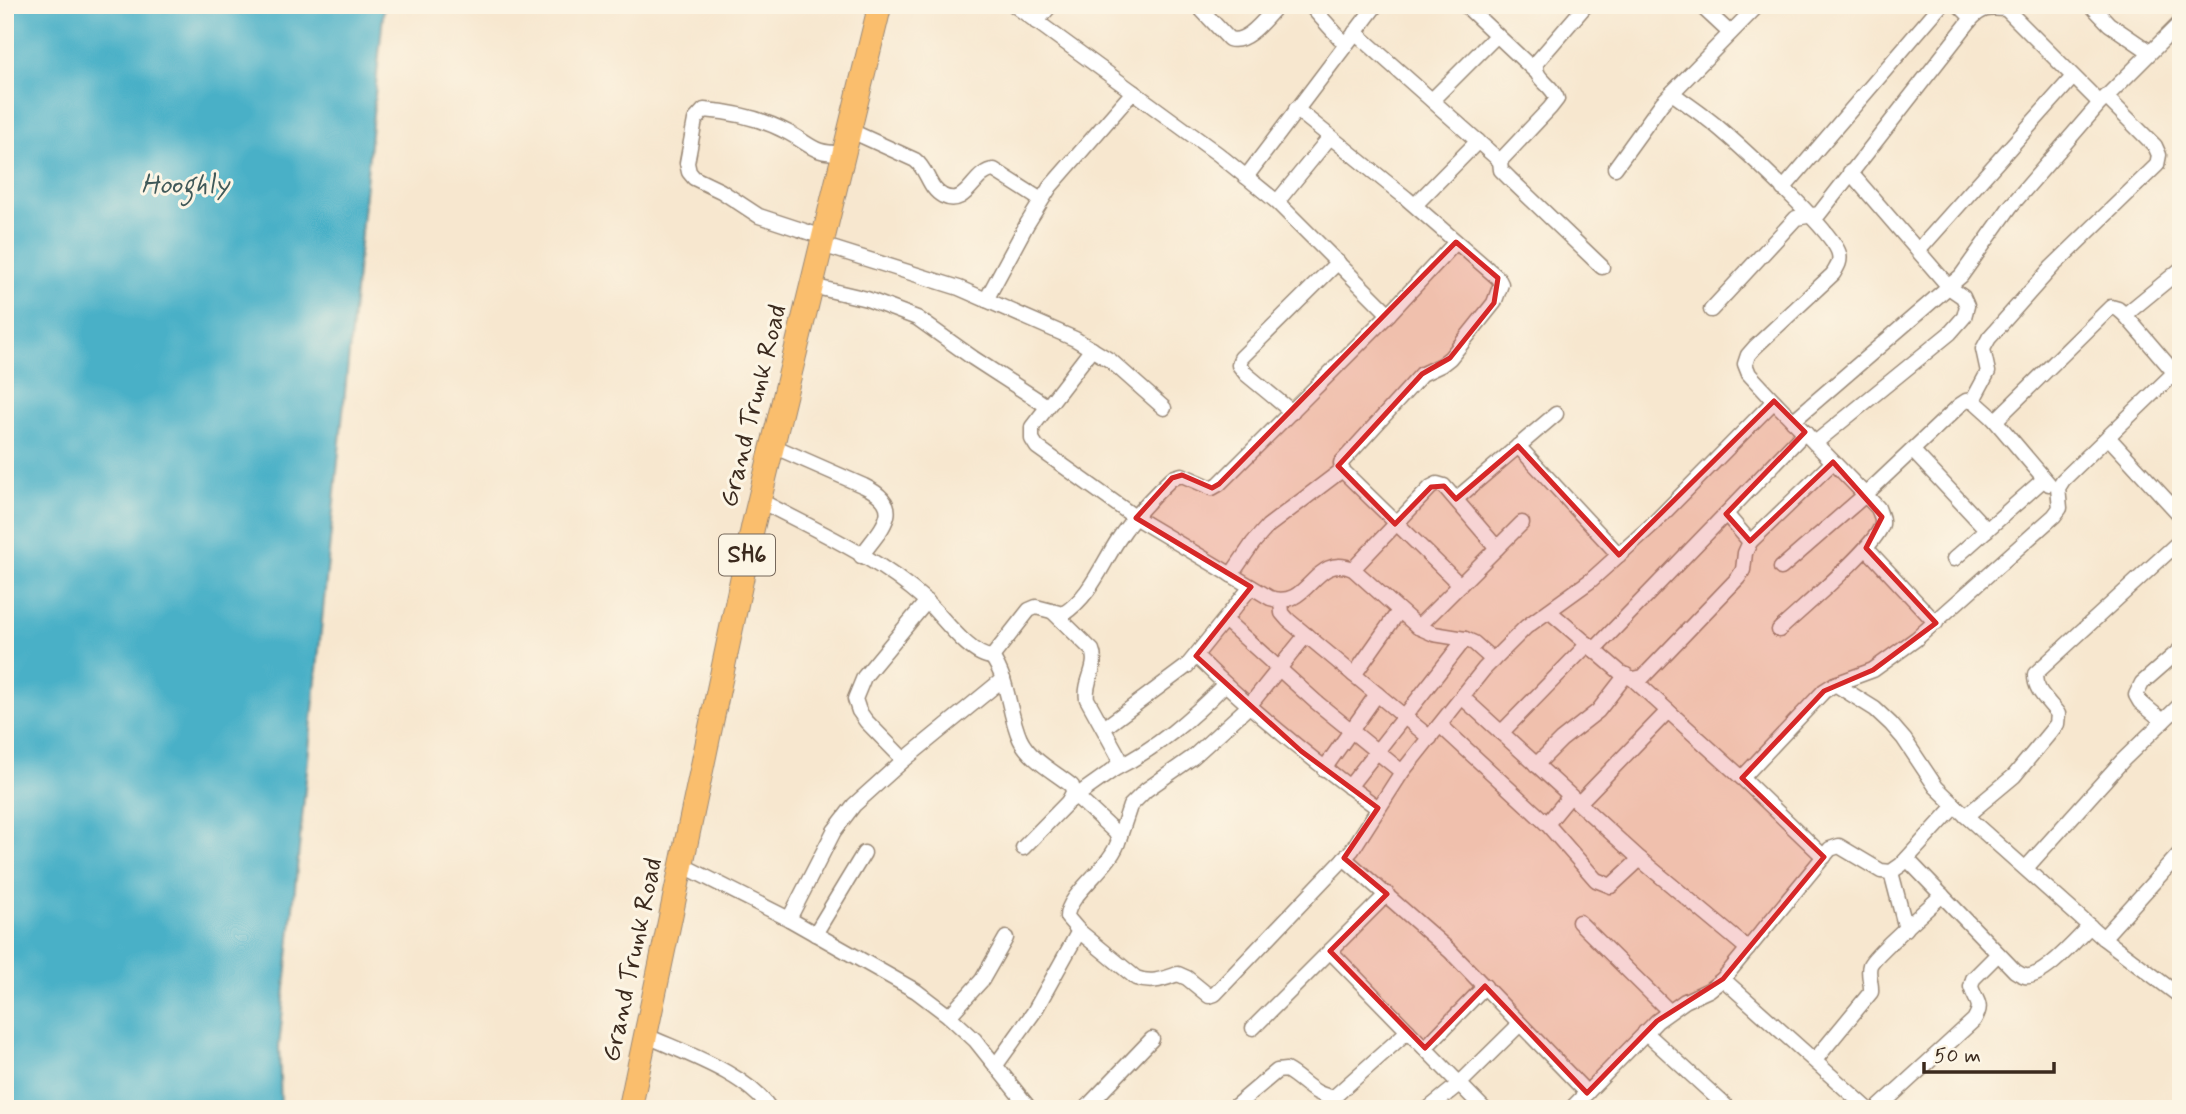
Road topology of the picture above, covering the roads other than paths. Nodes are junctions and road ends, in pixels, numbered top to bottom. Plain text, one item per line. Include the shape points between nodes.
1 (880, 5) edge
2 (1014, 5) edge
3 (1051, 5) edge
4 (1196, 5) edge
5 (1278, 5) edge
6 (1310, 5) edge
7 (1376, 5) edge
8 (1586, 5) edge
9 (1700, 5) edge
10 (1758, 5) edge
11 (1941, 5) edge
12 (1959, 5) edge
13 (2091, 5) edge
14 (1472, 7) edge
15 (2012, 7) edge
16 (1972, 18) junction
17 (1036, 22) junction
18 (2181, 22) edge
19 (1355, 32) junction
20 (1730, 33) junction
21 (1497, 35) junction
22 (1345, 44) junction
23 (2150, 52) junction
24 (1535, 71) junction
25 (2073, 76) junction
26 (1133, 93) junction
27 (1672, 93) junction
28 (1432, 100) junction
29 (2103, 100) junction
30 (1296, 109) junction
31 (849, 130) junction
32 (1330, 137) junction
33 (1478, 141) junction
34 (844, 153) junction
35 (1500, 161) junction
36 (1615, 168) dead end
37 (1850, 172) junction
38 (1246, 177) junction
39 (1783, 189) junction
40 (1041, 201) junction
41 (1278, 202) junction
42 (1415, 205) junction
43 (1811, 216) junction
44 (822, 241) junction
45 (1456, 242) junction
46 (1918, 251) junction
47 (1338, 262) junction
48 (1602, 267) dead end
49 (2181, 269) edge
50 (812, 286) junction
51 (1950, 288) junction
52 (986, 300) junction
53 (1711, 310) dead end
54 (1389, 314) junction
55 (2124, 315) junction
56 (1092, 349) junction
57 (2178, 376) edge
58 (1973, 400) junction
59 (1774, 401) junction
60 (1047, 406) junction
61 (1164, 408) dead end
62 (1292, 412) junction
63 (1556, 414) dead end
64 (1993, 418) junction
65 (1793, 421) junction
66 (1805, 432) junction
67 (2108, 437) junction
68 (1815, 443) junction
69 (773, 446) junction
70 (1518, 446) junction
71 (1913, 451) junction
72 (1833, 462) junction
73 (1342, 470) junction
74 (2044, 479) junction
75 (1865, 495) junction
76 (2059, 496) junction
77 (1456, 499) junction
78 (759, 500) junction
79 (2177, 505) edge
80 (1726, 514) junction
81 (1136, 519) junction
82 (1522, 523) dead end
83 (1395, 524) junction
84 (1987, 530) junction
85 (2181, 540) edge
86 (1750, 542) junction
87 (1497, 548) junction
88 (1866, 548) junction
89 (1619, 555) junction
90 (862, 556) junction
91 (1954, 559) dead end
92 (1781, 568) dead end
93 (1353, 569) junction
94 (1231, 575) junction
95 (1460, 585) junction
96 (1251, 587) junction
97 (927, 601) junction
98 (1281, 601) junction
99 (1399, 611) junction
100 (1549, 611) junction
101 (1053, 612) junction
102 (1225, 620) junction
103 (1936, 623) junction
104 (1419, 627) junction
105 (1779, 630) dead end
106 (1306, 635) junction
107 (1465, 639) junction
108 (1591, 647) junction
109 (2181, 649) edge
110 (992, 656) junction
111 (1196, 656) junction
112 (1493, 660) junction
113 (1279, 669) junction
114 (1354, 676) junction
115 (1629, 677) junction
116 (1003, 679) junction
117 (1225, 684) junction
118 (1835, 684) junction
119 (1377, 694) junction
120 (1462, 697) junction
121 (2181, 704) edge
122 (1249, 706) junction
123 (1668, 711) junction
124 (1404, 716) junction
125 (2162, 721) junction
126 (1440, 725) junction
127 (1104, 728) junction
128 (1350, 731) junction
129 (1501, 733) junction
130 (1430, 738) junction
131 (1377, 751) junction
132 (904, 760) junction
133 (1536, 765) junction
134 (1324, 769) junction
135 (1113, 770) junction
136 (1402, 772) junction
137 (1742, 778) junction
138 (1349, 787) junction
139 (1072, 799) junction
140 (1575, 800) junction
141 (1378, 808) junction
142 (1960, 811) junction
143 (1547, 824) junction
144 (1119, 839) junction
145 (1023, 848) dead end
146 (2181, 852) edge
147 (864, 853) dead end
148 (1824, 857) junction
149 (1344, 858) junction
150 (1640, 859) junction
151 (1907, 859) junction
152 (682, 865) junction
153 (2026, 868) junction
154 (1891, 872) junction
155 (1387, 894) junction
156 (1942, 895) junction
157 (789, 919) junction
158 (1580, 922) dead end
159 (2090, 926) junction
160 (1906, 929) junction
161 (1079, 931) junction
162 (816, 934) junction
163 (1006, 938) dead end
164 (2103, 938) junction
165 (1748, 949) junction
166 (1330, 951) junction
167 (1998, 954) junction
168 (1723, 979) junction
169 (1485, 986) junction
170 (2181, 998) edge
171 (1669, 1011) junction
172 (949, 1016) junction
173 (1520, 1024) junction
174 (1253, 1028) dead end
175 (1408, 1031) junction
176 (1645, 1032) junction
177 (646, 1035) junction
178 (1152, 1040) dead end
179 (1425, 1048) junction
180 (1815, 1060) junction
181 (996, 1065) junction
182 (1460, 1084) junction
183 (1587, 1093) junction
184 (630, 1109) edge
185 (770, 1109) edge
186 (1030, 1109) edge
187 (1084, 1109) edge
188 (1232, 1109) edge
189 (1428, 1109) edge
190 (1484, 1109) edge
191 (1571, 1109) edge
192 (1729, 1109) edge
193 (1868, 1109) edge
194 (1877, 1109) edge

1 - 31 main road, Grand Trunk Road / SH6
2 - 17 street
3 - 17 street
4 - 5 street via 1236,42
6 - 22 street
7 - 19 street
8 - 24 street via 1541,56
9 - 20 street
10 - 20 street
11 - 39 street
12 - 16 street
13 - 23 street via 2109,24
14 - 21 street
15 - 16 street via 1981,8
15 - 25 street
16 - 37 street
17 - 26 street
18 - 23 street
19 - 22 street
19 - 28 street
20 - 27 street
21 - 24 street
21 - 28 street
22 - 30 street
23 - 29 street
24 - 35 street via 1557,99
25 - 29 street
25 - 46 street
26 - 38 street
26 - 40 street
27 - 36 street
27 - 39 street via 1720,129
28 - 33 street
29 - 51 street via 2010,207
29 - 58 street via 2155,146 2157,165 2052,267 1989,338 1983,349 1988,372
30 - 32 street
30 - 38 street
31 - 34 main road, Grand Trunk Road / SH6
31 - 40 street via 915,160 945,197 964,195 987,170 994,170
32 - 41 street
32 - 42 street
33 - 35 street
33 - 42 street
34 - 44 main road, Grand Trunk Road / SH6
34 - 44 street via 820,152 789,133 732,112 704,110 695,120 687,163 694,178 759,216
35 - 48 street via 1501,170
37 - 43 street via 1819,214
37 - 46 street
38 - 41 street
39 - 43 street
40 - 52 street
41 - 47 street
42 - 45 street
43 - 53 street via 1796,218
43 - 59 street via 1836,246 1839,264 1748,355 1749,374
44 - 50 main road, Grand Trunk Road / SH6
44 - 52 street
45 - 54 street
45 - 73 street via 1498,278 1494,303 1450,358 1422,374 1345,455
46 - 51 street
47 - 54 street
47 - 62 street via 1241,358 1246,374
49 - 55 street
50 - 60 street via 917,318
50 - 69 main road, Grand Trunk Road / SH6
51 - 65 street
51 - 68 street via 1967,306 1959,324
52 - 56 street
54 - 62 street
55 - 57 street
55 - 64 street via 2111,307
56 - 60 street
56 - 61 street
57 - 67 street
58 - 64 street
58 - 71 street via 1960,405
59 - 65 street
59 - 89 street
60 - 81 street via 1032,427 1037,447
62 - 81 street via 1219,484 1212,488 1182,475 1172,478
63 - 70 street
64 - 74 street
65 - 66 street
66 - 68 street
66 - 80 street
67 - 76 street via 2063,480
67 - 79 street
68 - 72 street
69 - 78 main road, Grand Trunk Road / SH6
69 - 90 street via 877,492 885,500 887,520
70 - 77 street
70 - 89 street
71 - 75 street
71 - 84 street
72 - 75 street
72 - 86 street
73 - 83 street
73 - 94 street via 1268,526
74 - 76 street
74 - 84 street
75 - 88 street via 1882,517
75 - 92 street
76 - 103 street via 2060,508 2054,516
77 - 83 street via 1437,484
77 - 87 street
78 - 90 street
78 - 152 main road, Grand Trunk Road / SH6
80 - 86 street
80 - 108 street
81 - 94 street
81 - 101 street via 1119,537 1084,596 1063,614
82 - 87 street
83 - 93 street
83 - 95 street
84 - 91 street
85 - 142 street via 2035,674 2039,691 2058,714 2057,723 2014,776
86 - 115 street via 1738,578 1656,666 1643,677
87 - 95 street
88 - 103 street
88 - 105 street
89 - 100 street
90 - 97 street
93 - 98 street via 1335,565 1292,599
93 - 99 street
94 - 96 street
95 - 104 street
96 - 98 street
96 - 102 street
97 - 110 street via 979,654
97 - 132 street via 864,677 855,699 866,721
98 - 106 street via 1282,613
99 - 104 street
99 - 114 street
100 - 108 street
100 - 112 street
101 - 110 street via 1029,610
101 - 127 street via 1092,650 1095,658 1087,699
102 - 111 street
102 - 113 street
103 - 118 street via 1873,670
104 - 107 street
106 - 113 street
106 - 114 street
107 - 112 street
107 - 124 street
108 - 115 street
108 - 129 street
109 - 125 street via 2142,683 2136,695
110 - 116 street
111 - 117 street
111 - 127 street
112 - 120 street
113 - 122 street
113 - 128 street
114 - 119 street
115 - 123 street
115 - 133 street
116 - 132 street
116 - 139 street via 1027,751 1072,786
117 - 122 street
117 - 135 street via 1169,737
118 - 137 street
118 - 142 street via 1891,724 1936,787
119 - 124 street
119 - 128 street
120 - 126 street
120 - 129 street
121 - 125 street
122 - 134 street
122 - 144 street via 1129,806
123 - 137 street
123 - 140 street
124 - 130 street
124 - 131 street
125 - 153 street
126 - 130 street
126 - 143 street
127 - 135 street via 1119,757
128 - 131 street
128 - 134 street
129 - 133 street
130 - 136 street
131 - 136 street
131 - 138 street
132 - 157 street via 842,818
133 - 140 street
134 - 138 street
135 - 139 street
136 - 141 street
137 - 148 street
138 - 141 street
139 - 144 street
139 - 145 street
140 - 143 street
140 - 150 street
141 - 149 street
142 - 151 street
142 - 153 street
143 - 150 street via 1604,885 1618,882
144 - 161 street via 1067,911
146 - 164 street
147 - 162 street
148 - 154 street via 1839,846 1881,871
148 - 165 street
149 - 155 street
149 - 161 street via 1209,996 1178,974 1146,982 1136,978
150 - 165 street
151 - 154 street
151 - 156 street
152 - 157 street
152 - 177 main road, Grand Trunk Road / SH6
153 - 159 street
154 - 160 street
155 - 166 street
155 - 169 street
156 - 160 street
156 - 167 street
157 - 162 street
158 - 171 street
159 - 164 street
159 - 167 street via 2037,974 2015,971
160 - 180 street via 1874,960 1869,975 1871,992
161 - 181 street via 1034,1012
162 - 172 street via 883,971
163 - 172 street via 982,980
164 - 170 street
165 - 168 street
166 - 174 street
166 - 175 street
167 - 194 street via 1973,979 1971,987 1979,1001 1974,1020
168 - 171 street
168 - 180 street
169 - 173 street
169 - 179 street
171 - 176 street
172 - 181 street
173 - 182 street
173 - 183 street
175 - 179 street
175 - 188 street via 1334,1097 1316,1093 1286,1070 1277,1071
176 - 183 street
176 - 192 street
177 - 184 main road, Grand Trunk Road / SH6
177 - 185 street via 733,1077
178 - 187 street
179 - 182 street
180 - 193 street
181 - 186 street
182 - 189 street
182 - 190 street
183 - 191 street

